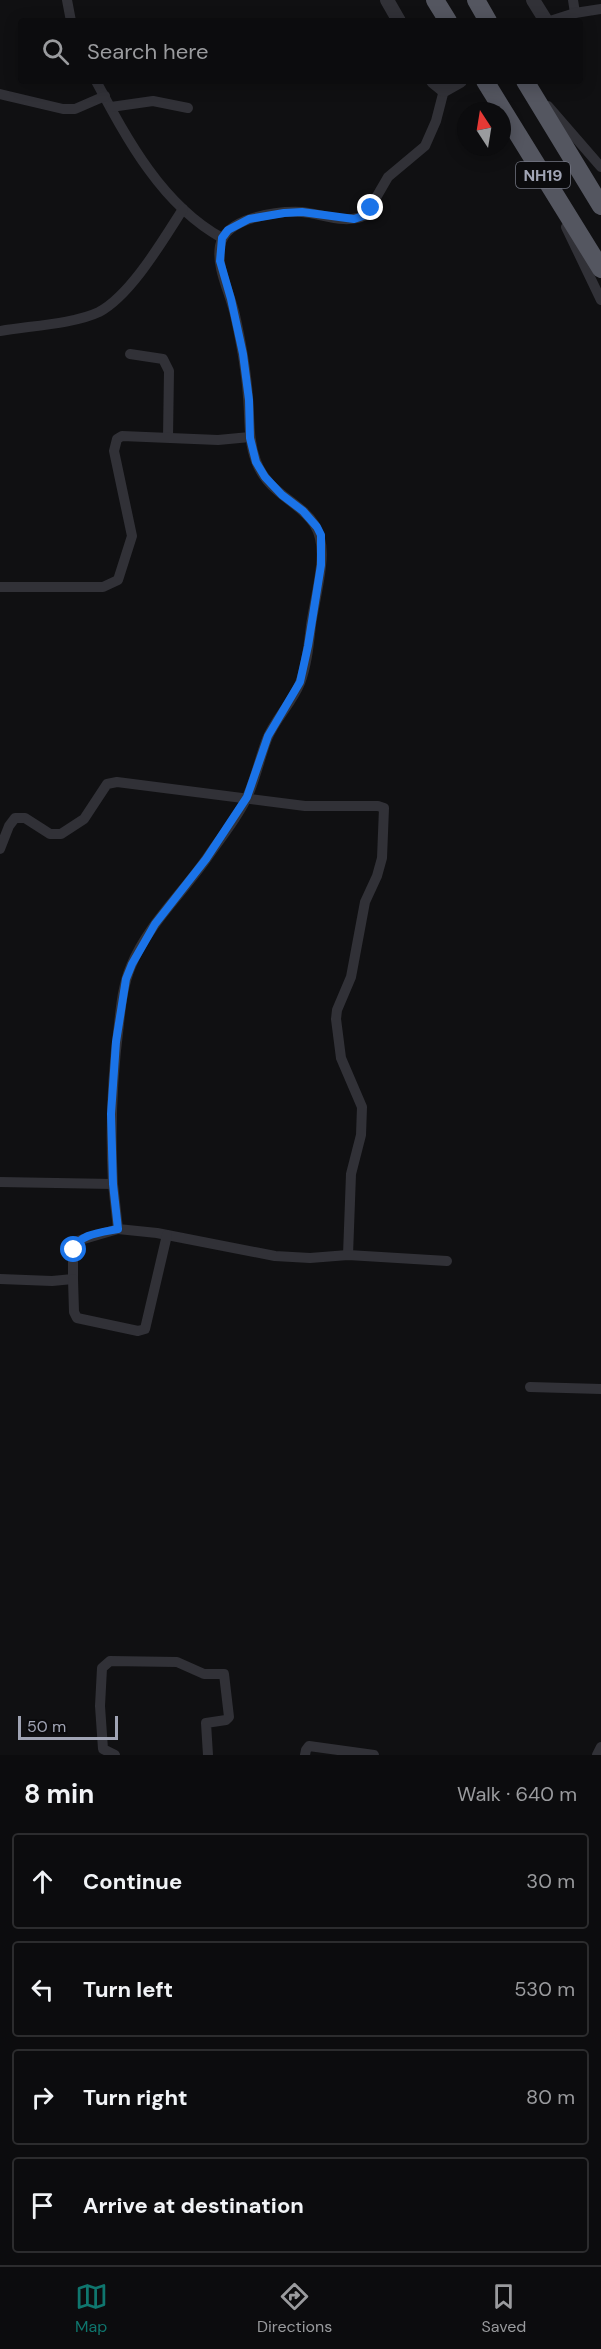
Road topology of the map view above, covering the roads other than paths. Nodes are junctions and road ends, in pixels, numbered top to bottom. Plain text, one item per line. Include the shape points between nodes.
1 (67, 0) edge
2 (387, 0) edge
3 (435, 0) edge
4 (476, 0) edge
5 (533, 0) edge
6 (573, 0) edge
7 (601, 9) edge
8 (575, 13) junction
9 (70, 18) edge
10 (397, 18) edge
11 (446, 18) edge
12 (487, 18) edge
13 (546, 18) edge
14 (558, 18) edge
15 (98, 84) edge
16 (487, 84) edge
17 (527, 84) edge
18 (528, 84) edge
19 (438, 86) edge
20 (0, 94) edge
21 (105, 96) junction
22 (111, 107) junction
23 (188, 108) dead end
24 (531, 154) junction
25 (601, 167) edge
26 (601, 206) edge
27 (183, 209) junction
28 (222, 238) junction
29 (601, 269) edge
30 (601, 300) edge
31 (0, 330) edge
32 (130, 354) dead end
33 (168, 437) junction
34 (250, 438) junction
35 (0, 587) edge
36 (247, 797) junction
37 (0, 849) edge
38 (0, 1182) edge
39 (113, 1184) junction
40 (118, 1229) junction
41 (167, 1235) junction
42 (348, 1255) junction
43 (447, 1261) dead end
44 (73, 1279) junction
45 (0, 1280) edge
46 (530, 1387) dead end
47 (601, 1389) edge
48 (601, 1747) edge
49 (115, 1755) edge
50 (208, 1755) edge
51 (305, 1755) edge
52 (374, 1755) edge
53 (597, 1755) edge

1 - 9 street
2 - 10 street
3 - 11 highway
4 - 12 highway
5 - 13 street
6 - 8 street
7 - 8 street
8 - 14 street
15 - 21 street
16 - 24 highway, NH19
17 - 26 highway, NH19
18 - 25 street
19 - 28 street via 439,112 425,146 388,177 366,215 345,219 284,213 249,219 228,230
20 - 21 street via 63,109
21 - 22 street
22 - 23 street via 153,101
22 - 27 street via 152,174
24 - 29 highway, NH19
24 - 30 street
27 - 28 street
27 - 31 street via 117,300 99,312
28 - 34 street via 220,261 243,354
32 - 33 street via 162,359 167,364
33 - 34 street
33 - 35 street via 122,436 114,445 132,536 118,580 102,586
34 - 36 street via 256,462 265,477 317,527 322,553 300,682 268,736
36 - 37 street via 111,783 84,819 61,834 50,834 25,818 15,818
36 - 39 street via 206,859 155,924 129,971 113,1073
36 - 42 street via 305,806 378,806 385,810 382,858 365,902 351,977 336,1019 341,1058 362,1107 361,1135 351,1174
38 - 39 street
39 - 40 street
40 - 41 street
40 - 44 street via 77,1241
41 - 42 street via 275,1256
41 - 44 street via 146,1329 138,1331 77,1318
42 - 43 street
44 - 45 street
46 - 47 street
48 - 53 street
49 - 50 street via 103,1749 100,1715 102,1668 110,1661 177,1662 204,1674 224,1674 229,1717 206,1723
51 - 52 street via 309,1746

